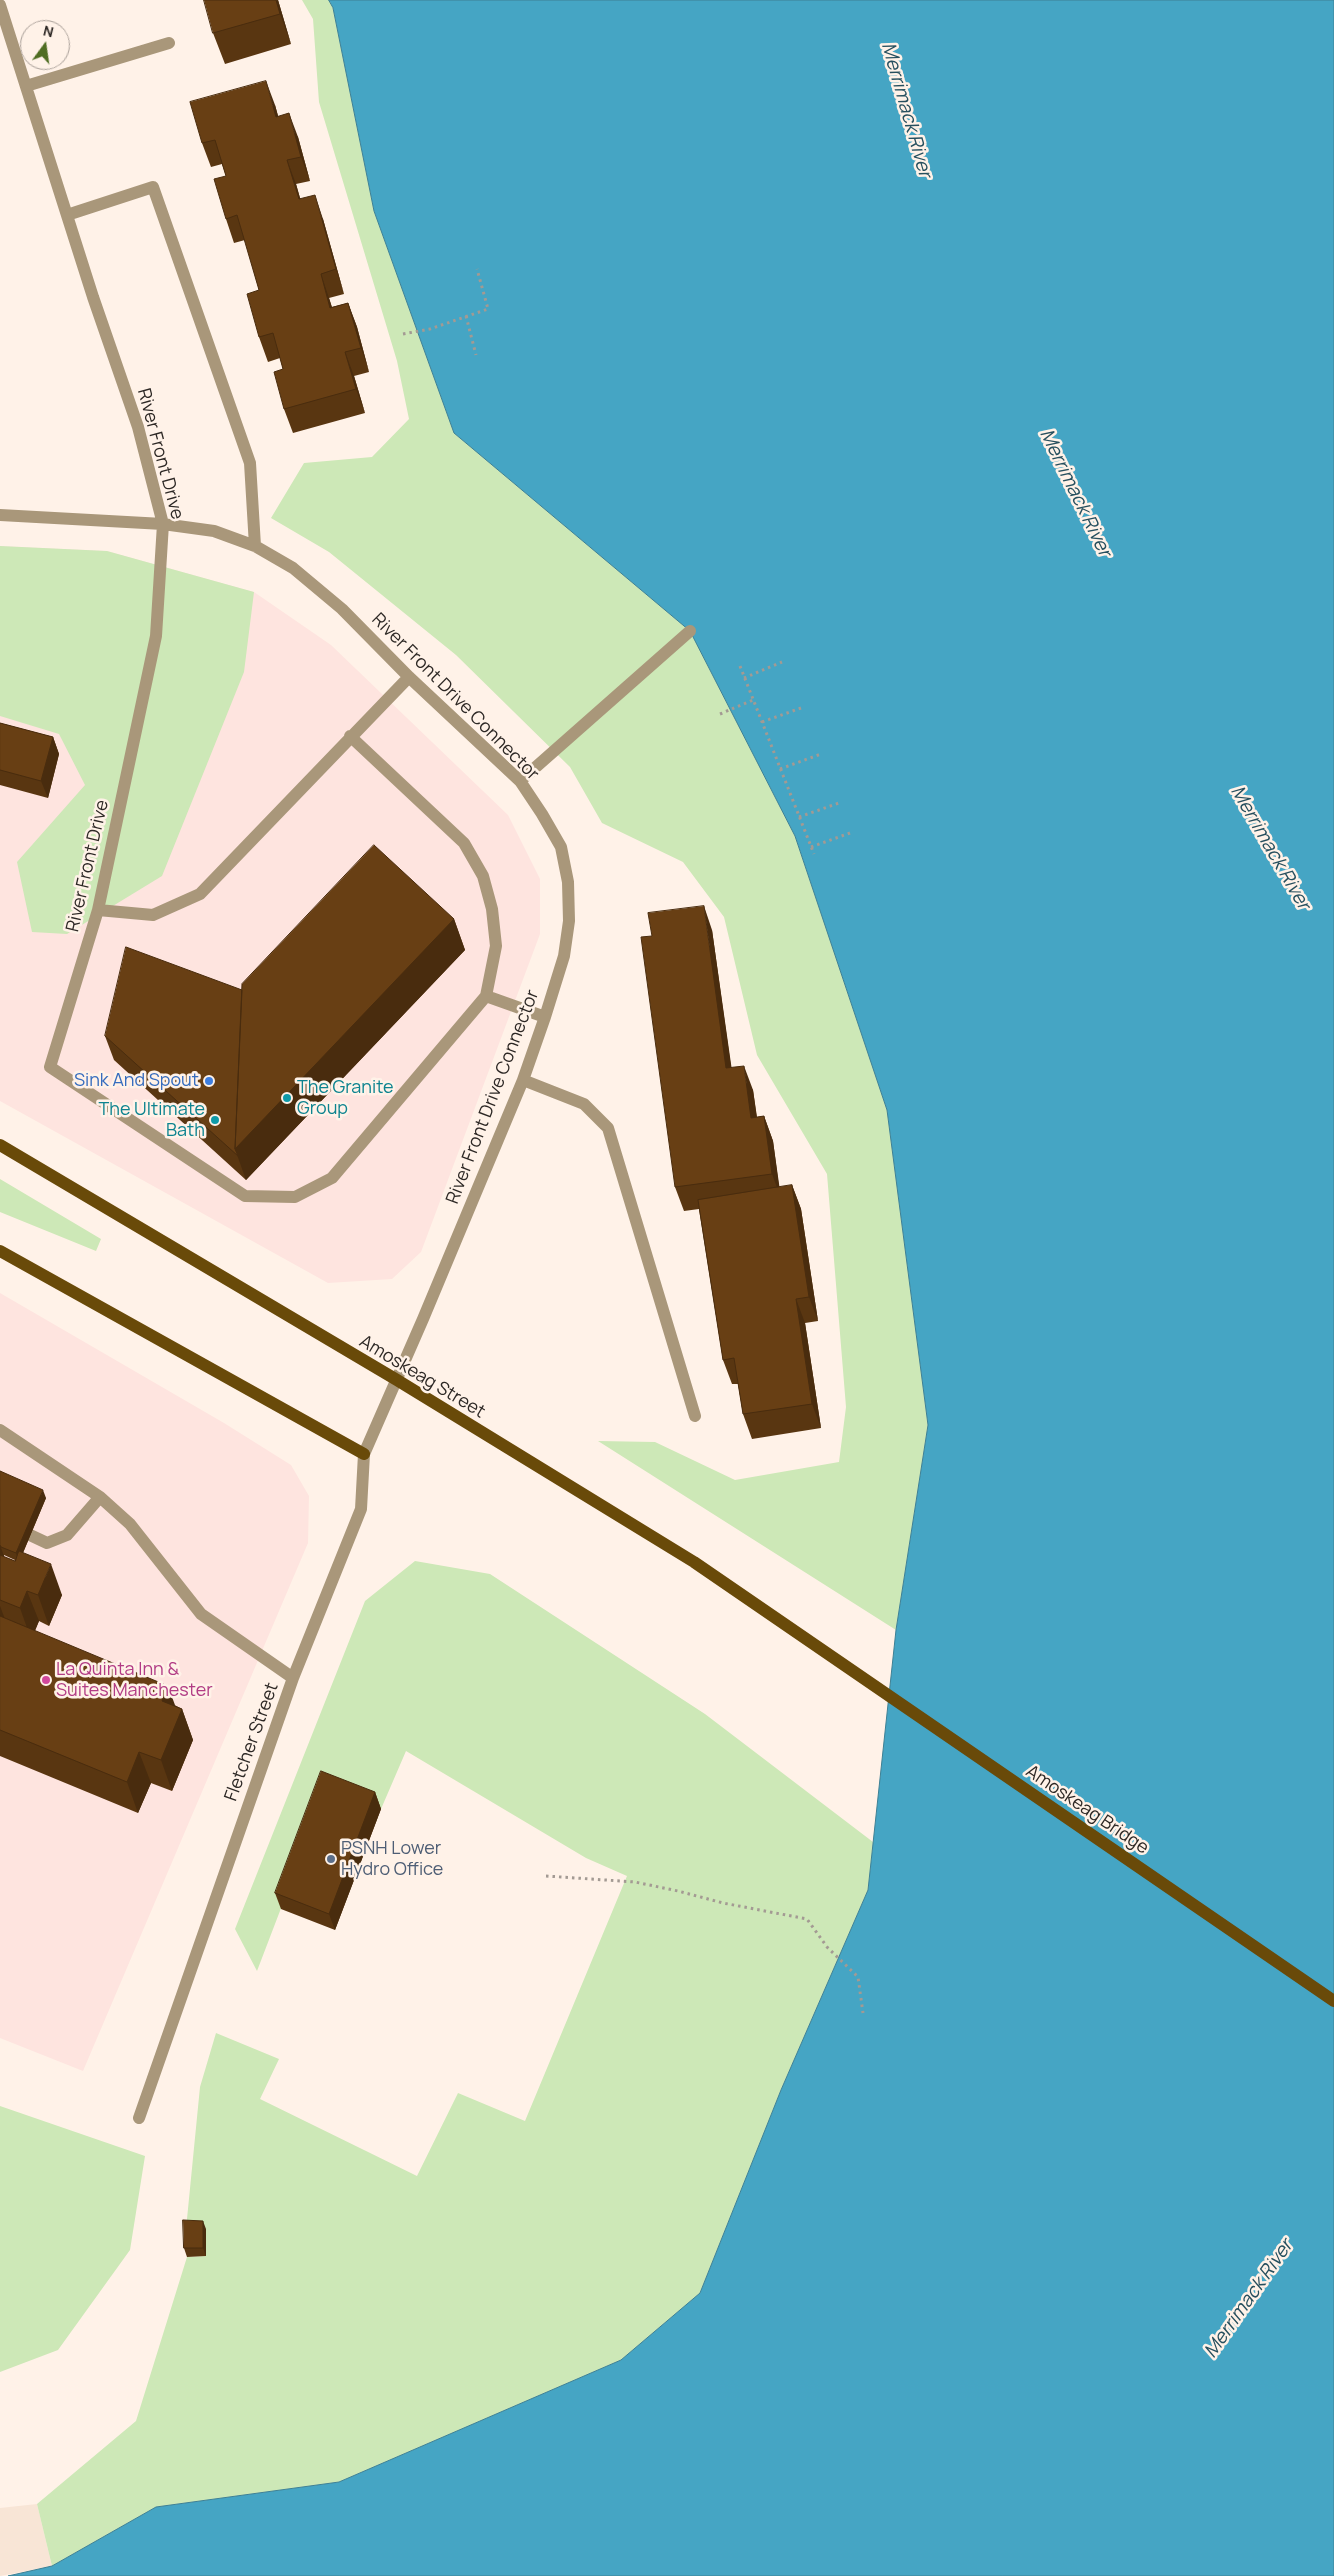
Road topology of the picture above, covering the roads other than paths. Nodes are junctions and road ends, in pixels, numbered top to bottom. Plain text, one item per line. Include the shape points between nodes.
1 (0, 5) edge
2 (169, 43) dead end
3 (26, 86) junction
4 (67, 215) junction
5 (0, 514) edge
6 (163, 524) junction
7 (256, 546) junction
8 (690, 632) dead end
9 (409, 677) junction
10 (350, 736) junction
11 (520, 781) junction
12 (98, 910) junction
13 (486, 996) junction
14 (545, 1017) junction
15 (523, 1080) junction
16 (0, 1145) edge
17 (0, 1251) edge
18 (397, 1380) junction
19 (695, 1416) dead end
20 (0, 1430) edge
21 (364, 1454) junction
22 (100, 1496) junction
23 (30, 1535) edge
24 (820, 1648) joint
25 (293, 1678) junction
26 (1334, 2001) edge
27 (139, 2118) dead end

1 - 3 street, River Front Drive
2 - 3 street
3 - 4 street, River Front Drive
4 - 6 street, River Front Drive via 138,426
4 - 7 street via 153,187 250,463
5 - 6 street, River Front Drive Connector
6 - 7 street, River Front Drive Connector via 214,531
6 - 12 street, River Front Drive via 156,636
7 - 9 street, River Front Drive Connector via 293,568 342,609
8 - 11 street
9 - 10 street
9 - 11 street, River Front Drive Connector
10 - 12 street via 200,894 153,915
10 - 13 street via 464,843 483,876 492,909 496,946
11 - 14 street, River Front Drive Connector via 561,846 568,882 566,939
12 - 13 street, River Front Drive via 50,1067 245,1196 295,1197 332,1178
13 - 14 street
14 - 15 street, River Front Drive Connector
15 - 18 street, River Front Drive Connector
15 - 19 street via 584,1104 608,1128
16 - 18 main road, Amoskeag Street
17 - 21 main road
18 - 21 street, Fletcher Street
18 - 24 main road, Amoskeag Street via 694,1562
20 - 22 street
21 - 25 street, Fletcher Street via 361,1509
22 - 23 street via 67,1535 47,1543
22 - 25 street via 130,1524 201,1614
24 - 26 main road, Amoskeag Bridge
25 - 27 street, Fletcher Street

